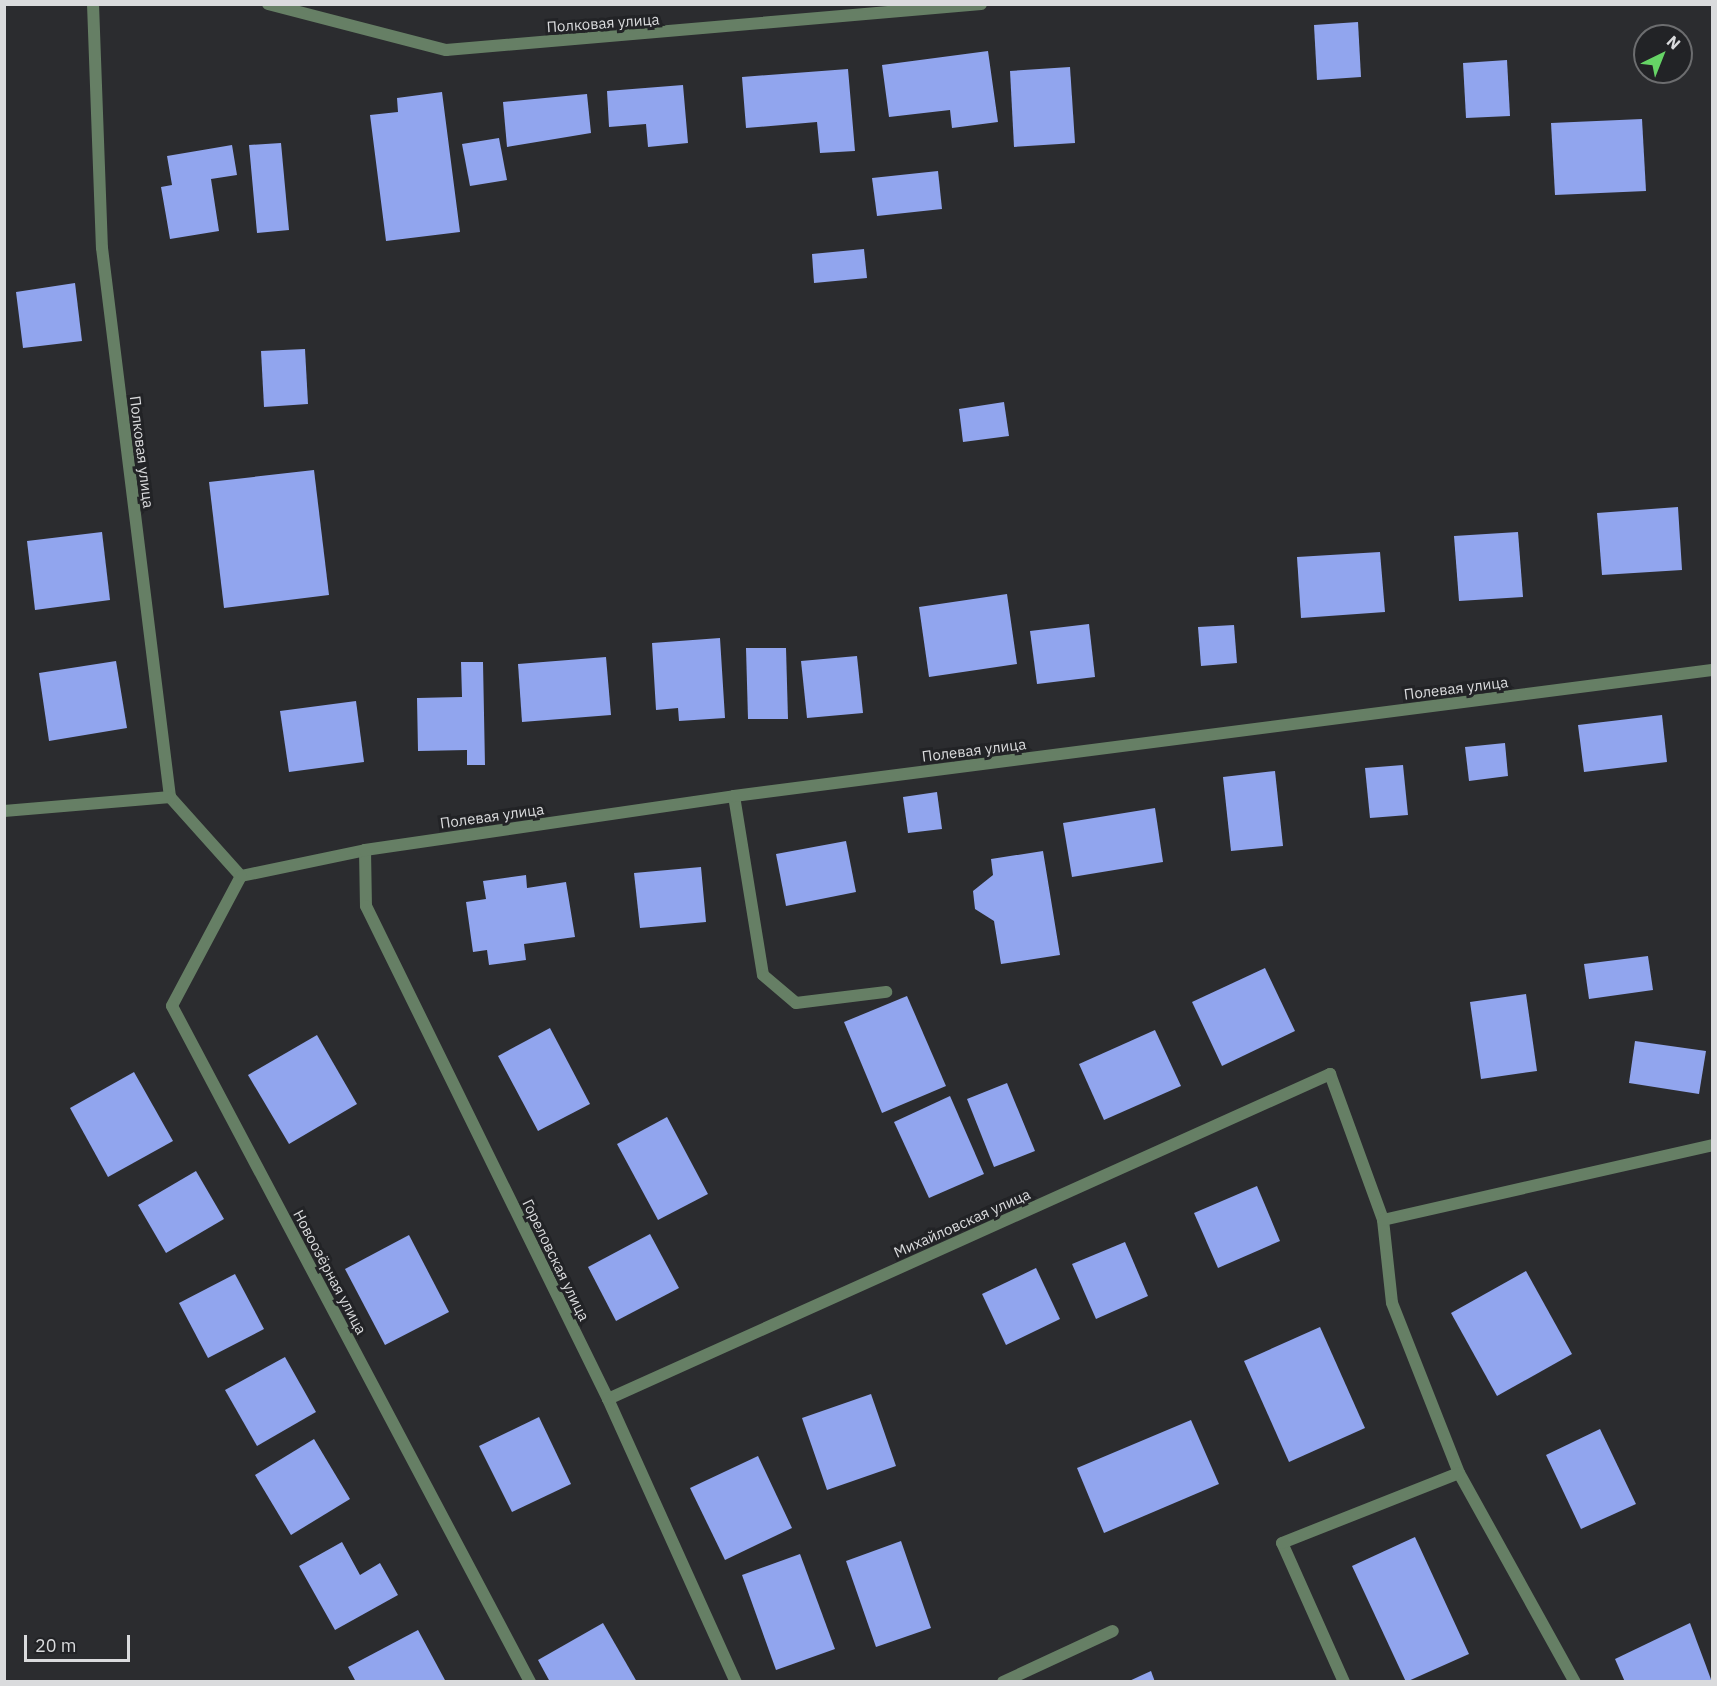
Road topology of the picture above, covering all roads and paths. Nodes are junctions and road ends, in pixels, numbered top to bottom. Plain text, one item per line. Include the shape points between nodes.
1 (93, 4) edge
2 (267, 4) edge
3 (981, 4) edge
4 (1713, 670) edge
5 (734, 796) junction
6 (170, 797) junction
7 (4, 811) edge
8 (365, 850) junction
9 (241, 876) junction
10 (886, 992) dead end
11 (1713, 1145) edge
12 (1383, 1220) junction
13 (608, 1399) junction
14 (1459, 1473) junction
15 (1113, 1630) dead end
16 (530, 1682) edge
17 (736, 1682) edge
18 (1003, 1682) edge
19 (1344, 1682) edge
20 (1575, 1682) edge

1 - 6 street, Полковая улица via 102,248
2 - 3 street, Полковая улица via 446,50
4 - 5 street, Полевая улица
5 - 8 street, Полевая улица
5 - 10 street via 763,975 796,1003
6 - 7 street
6 - 9 street
8 - 9 street, Полевая улица
8 - 13 street, Гореловская улица via 366,906
9 - 16 street, Новоозёрная улица via 172,1006
11 - 12 street
12 - 13 street, Михайловская улица via 1329,1074
12 - 14 street via 1392,1303
13 - 17 street, Гореловская улица
14 - 19 street via 1282,1543
14 - 20 street
15 - 18 street

